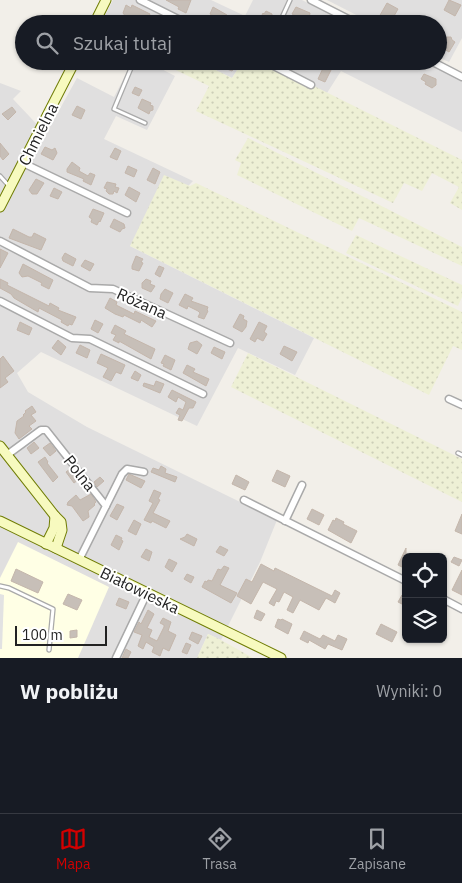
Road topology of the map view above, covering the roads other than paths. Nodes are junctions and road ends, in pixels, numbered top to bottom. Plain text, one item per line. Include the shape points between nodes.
1 (106, 0) edge
2 (140, 0) edge
3 (290, 0) edge
4 (311, 0) edge
5 (98, 15) edge
6 (170, 15) edge
7 (282, 15) edge
8 (340, 15) edge
9 (447, 69) edge
10 (70, 70) edge
11 (130, 70) edge
12 (282, 70) edge
13 (462, 77) edge
14 (311, 85) dead end
15 (145, 123) dead end
16 (22, 163) junction
17 (0, 176) edge
18 (10, 188) junction
19 (0, 206) edge
20 (127, 213) dead end
21 (0, 241) edge
22 (0, 301) edge
23 (230, 343) dead end
24 (203, 394) dead end
25 (449, 399) dead end
26 (462, 405) edge
27 (0, 446) edge
28 (7, 455) junction
29 (144, 472) dead end
30 (302, 485) dead end
31 (244, 500) dead end
32 (106, 506) junction
33 (55, 516) junction
34 (0, 521) edge
35 (285, 521) junction
36 (46, 544) junction
37 (56, 548) junction
38 (79, 560) junction
39 (402, 579) edge
40 (0, 586) edge
41 (147, 593) junction
42 (447, 601) edge
43 (462, 609) edge
44 (49, 650) dead end
45 (116, 658) edge
46 (281, 658) edge

1 - 5 street
2 - 6 street
3 - 7 lane
4 - 8 street
9 - 13 street
10 - 16 street, Chmielna
11 - 15 lane via 114,109
12 - 14 street
16 - 18 street, Chmielna
16 - 20 street
17 - 18 lane
18 - 19 street, Chmielna
21 - 23 street, Różana via 90,288 113,289
22 - 24 street via 72,338 90,339
25 - 26 street
27 - 28 street
28 - 32 street, Polna via 41,430 46,430
28 - 33 street
29 - 32 street via 133,469 122,474
30 - 35 street
31 - 35 street
32 - 38 street, Polna
33 - 36 street via 54,528
33 - 37 street via 62,526
34 - 36 street, Białowieska
35 - 39 street
36 - 37 street, Białowieska
37 - 38 street, Białowieska
38 - 41 street, Białowieska
40 - 44 lane via 53,609
41 - 45 street
41 - 46 street, Białowieska
42 - 43 street

